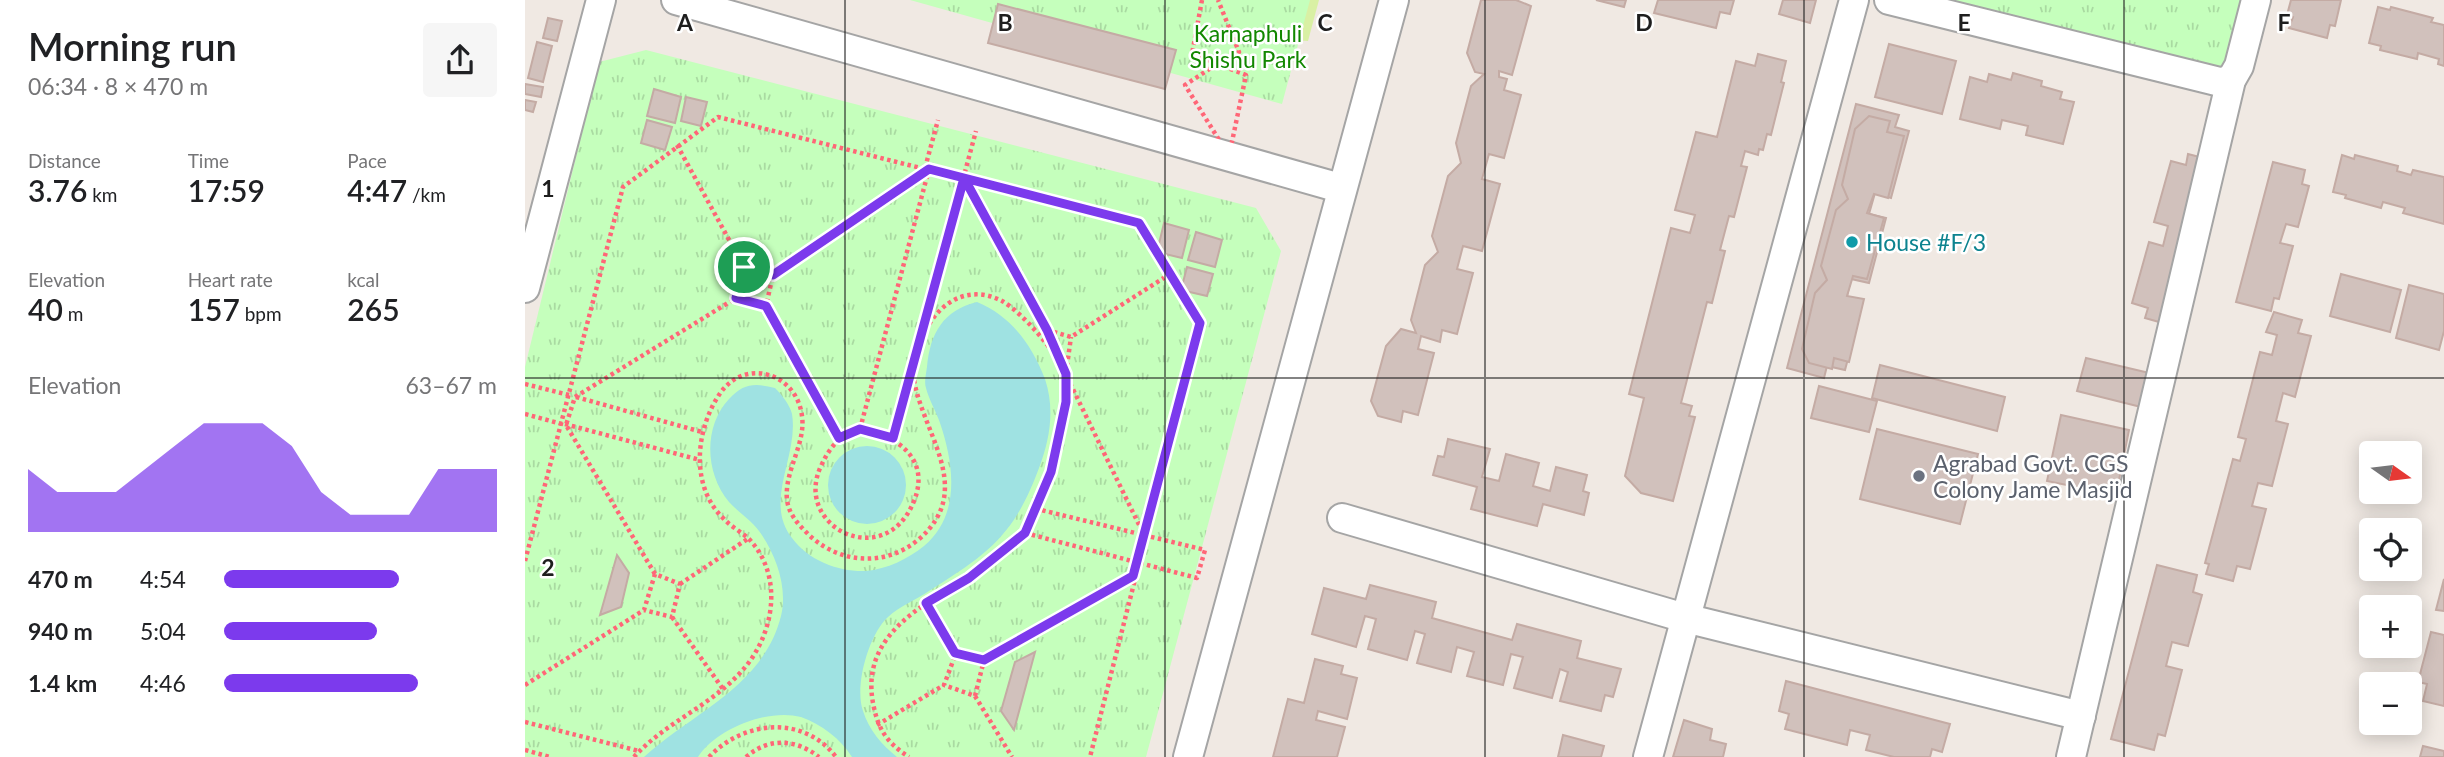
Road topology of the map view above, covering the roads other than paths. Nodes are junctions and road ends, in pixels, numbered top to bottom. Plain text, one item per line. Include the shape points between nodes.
1 (601, 0) edge
2 (676, 0) edge
3 (1394, 0) edge
4 (1854, 0) edge
5 (1889, 0) edge
6 (2256, 0) edge
7 (2231, 80) junction
8 (1340, 188) junction
9 (525, 288) edge
10 (1342, 518) dead end
11 (1685, 618) junction
12 (2081, 716) junction
13 (1188, 757) edge
14 (1648, 757) edge
15 (2071, 757) edge

1 - 9 street
2 - 8 street
3 - 8 street
4 - 11 street
5 - 7 street via 2220,82
6 - 7 street
7 - 12 street
8 - 13 street
10 - 11 street
11 - 12 street
11 - 14 street
12 - 15 street

